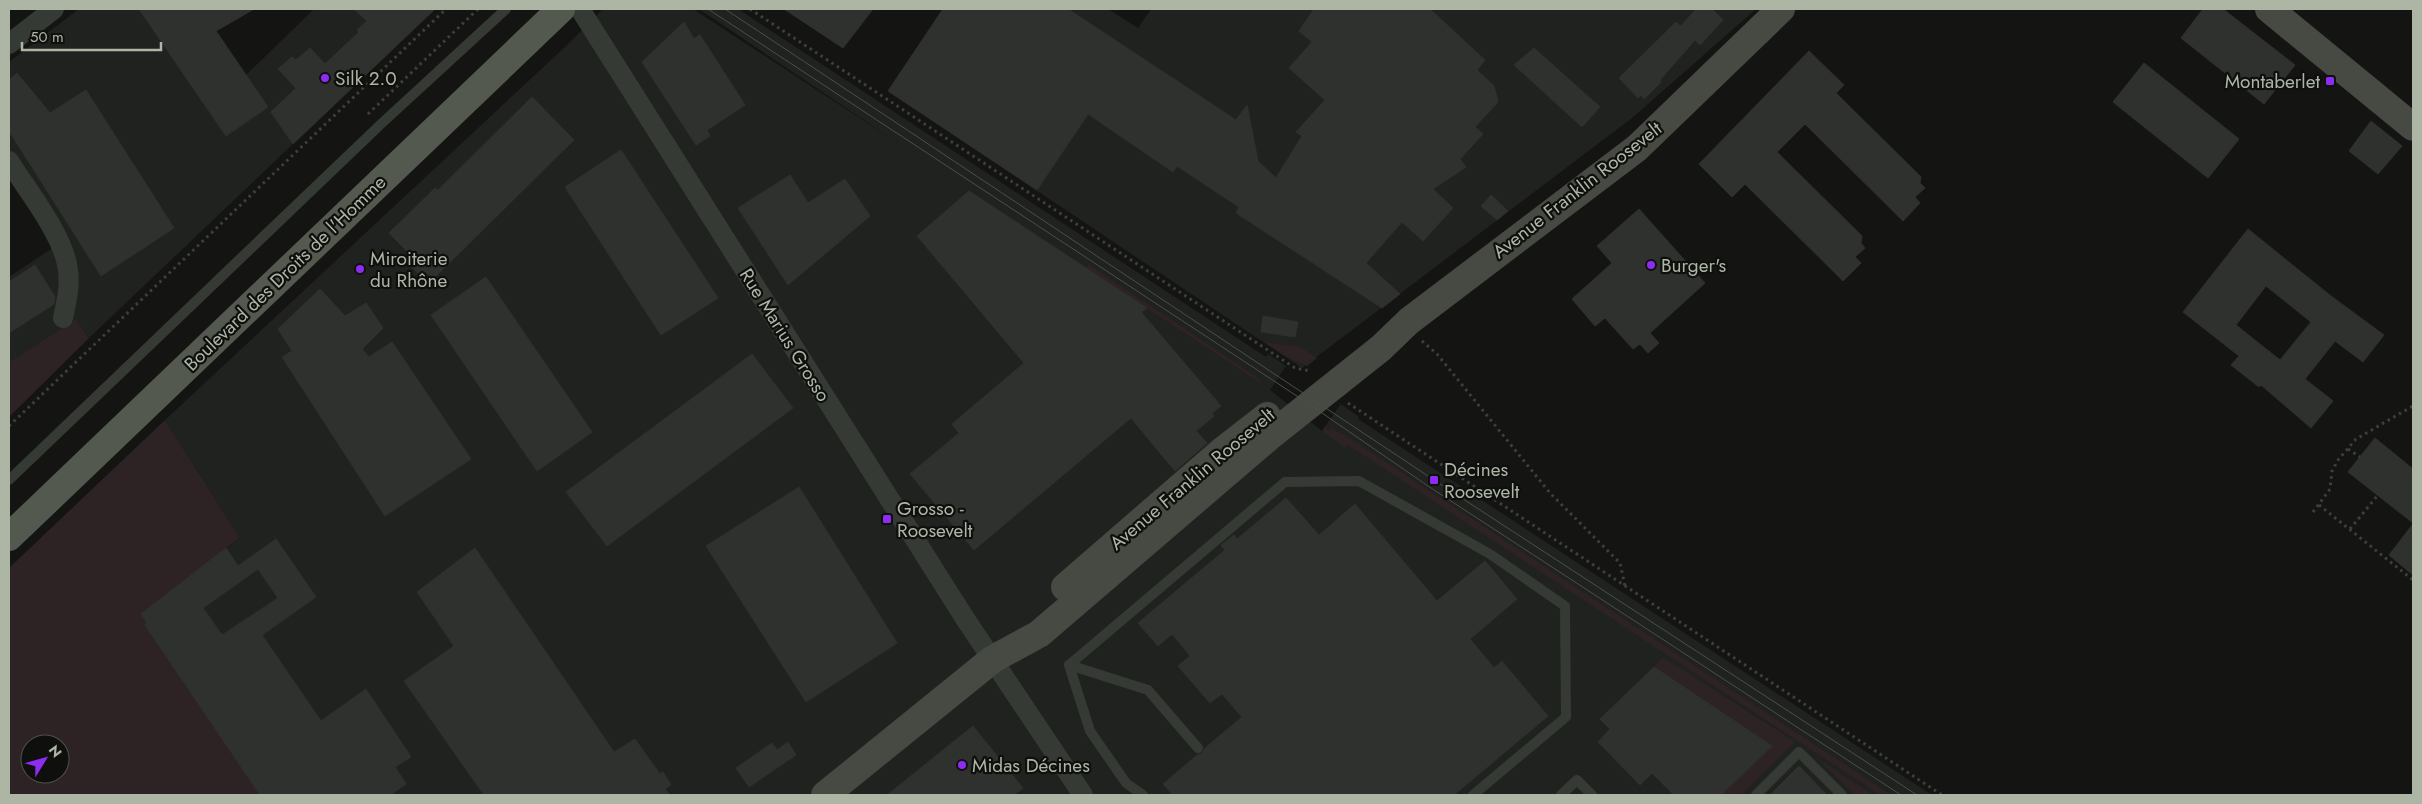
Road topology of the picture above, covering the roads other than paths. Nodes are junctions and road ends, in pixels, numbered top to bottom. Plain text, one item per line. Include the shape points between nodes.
1 (54, 9) edge
2 (506, 9) edge
3 (561, 9) edge
4 (580, 9) edge
5 (1781, 9) edge
6 (2269, 9) edge
7 (9, 44) edge
8 (2413, 128) edge
9 (9, 161) edge
10 (63, 318) dead end
11 (9, 480) edge
12 (9, 537) edge
13 (993, 659) junction
14 (1070, 665) junction
15 (1198, 748) dead end
16 (826, 795) edge
17 (1083, 795) edge
18 (1143, 795) edge
19 (1473, 795) edge
20 (1561, 795) edge
21 (1592, 795) edge
22 (1756, 795) edge
23 (1842, 795) edge

1 - 7 street
2 - 11 lane
3 - 12 main road, Boulevard des Droits de l'Homme
4 - 13 street, Rue Marius Grosso
5 - 13 street, Avenue Franklin Roosevelt via 1637,148 1413,332 1381,348 1264,429 1039,634
6 - 8 street
9 - 10 street via 60,243 68,266
13 - 16 street, Avenue Franklin Roosevelt
13 - 17 street, Rue Marius Grosso
14 - 15 lane via 1148,690
14 - 18 lane via 1090,731 1126,783
14 - 19 lane via 1285,482 1359,481 1490,554 1566,606 1566,717
20 - 21 lane via 1577,780
22 - 23 lane via 1798,752

